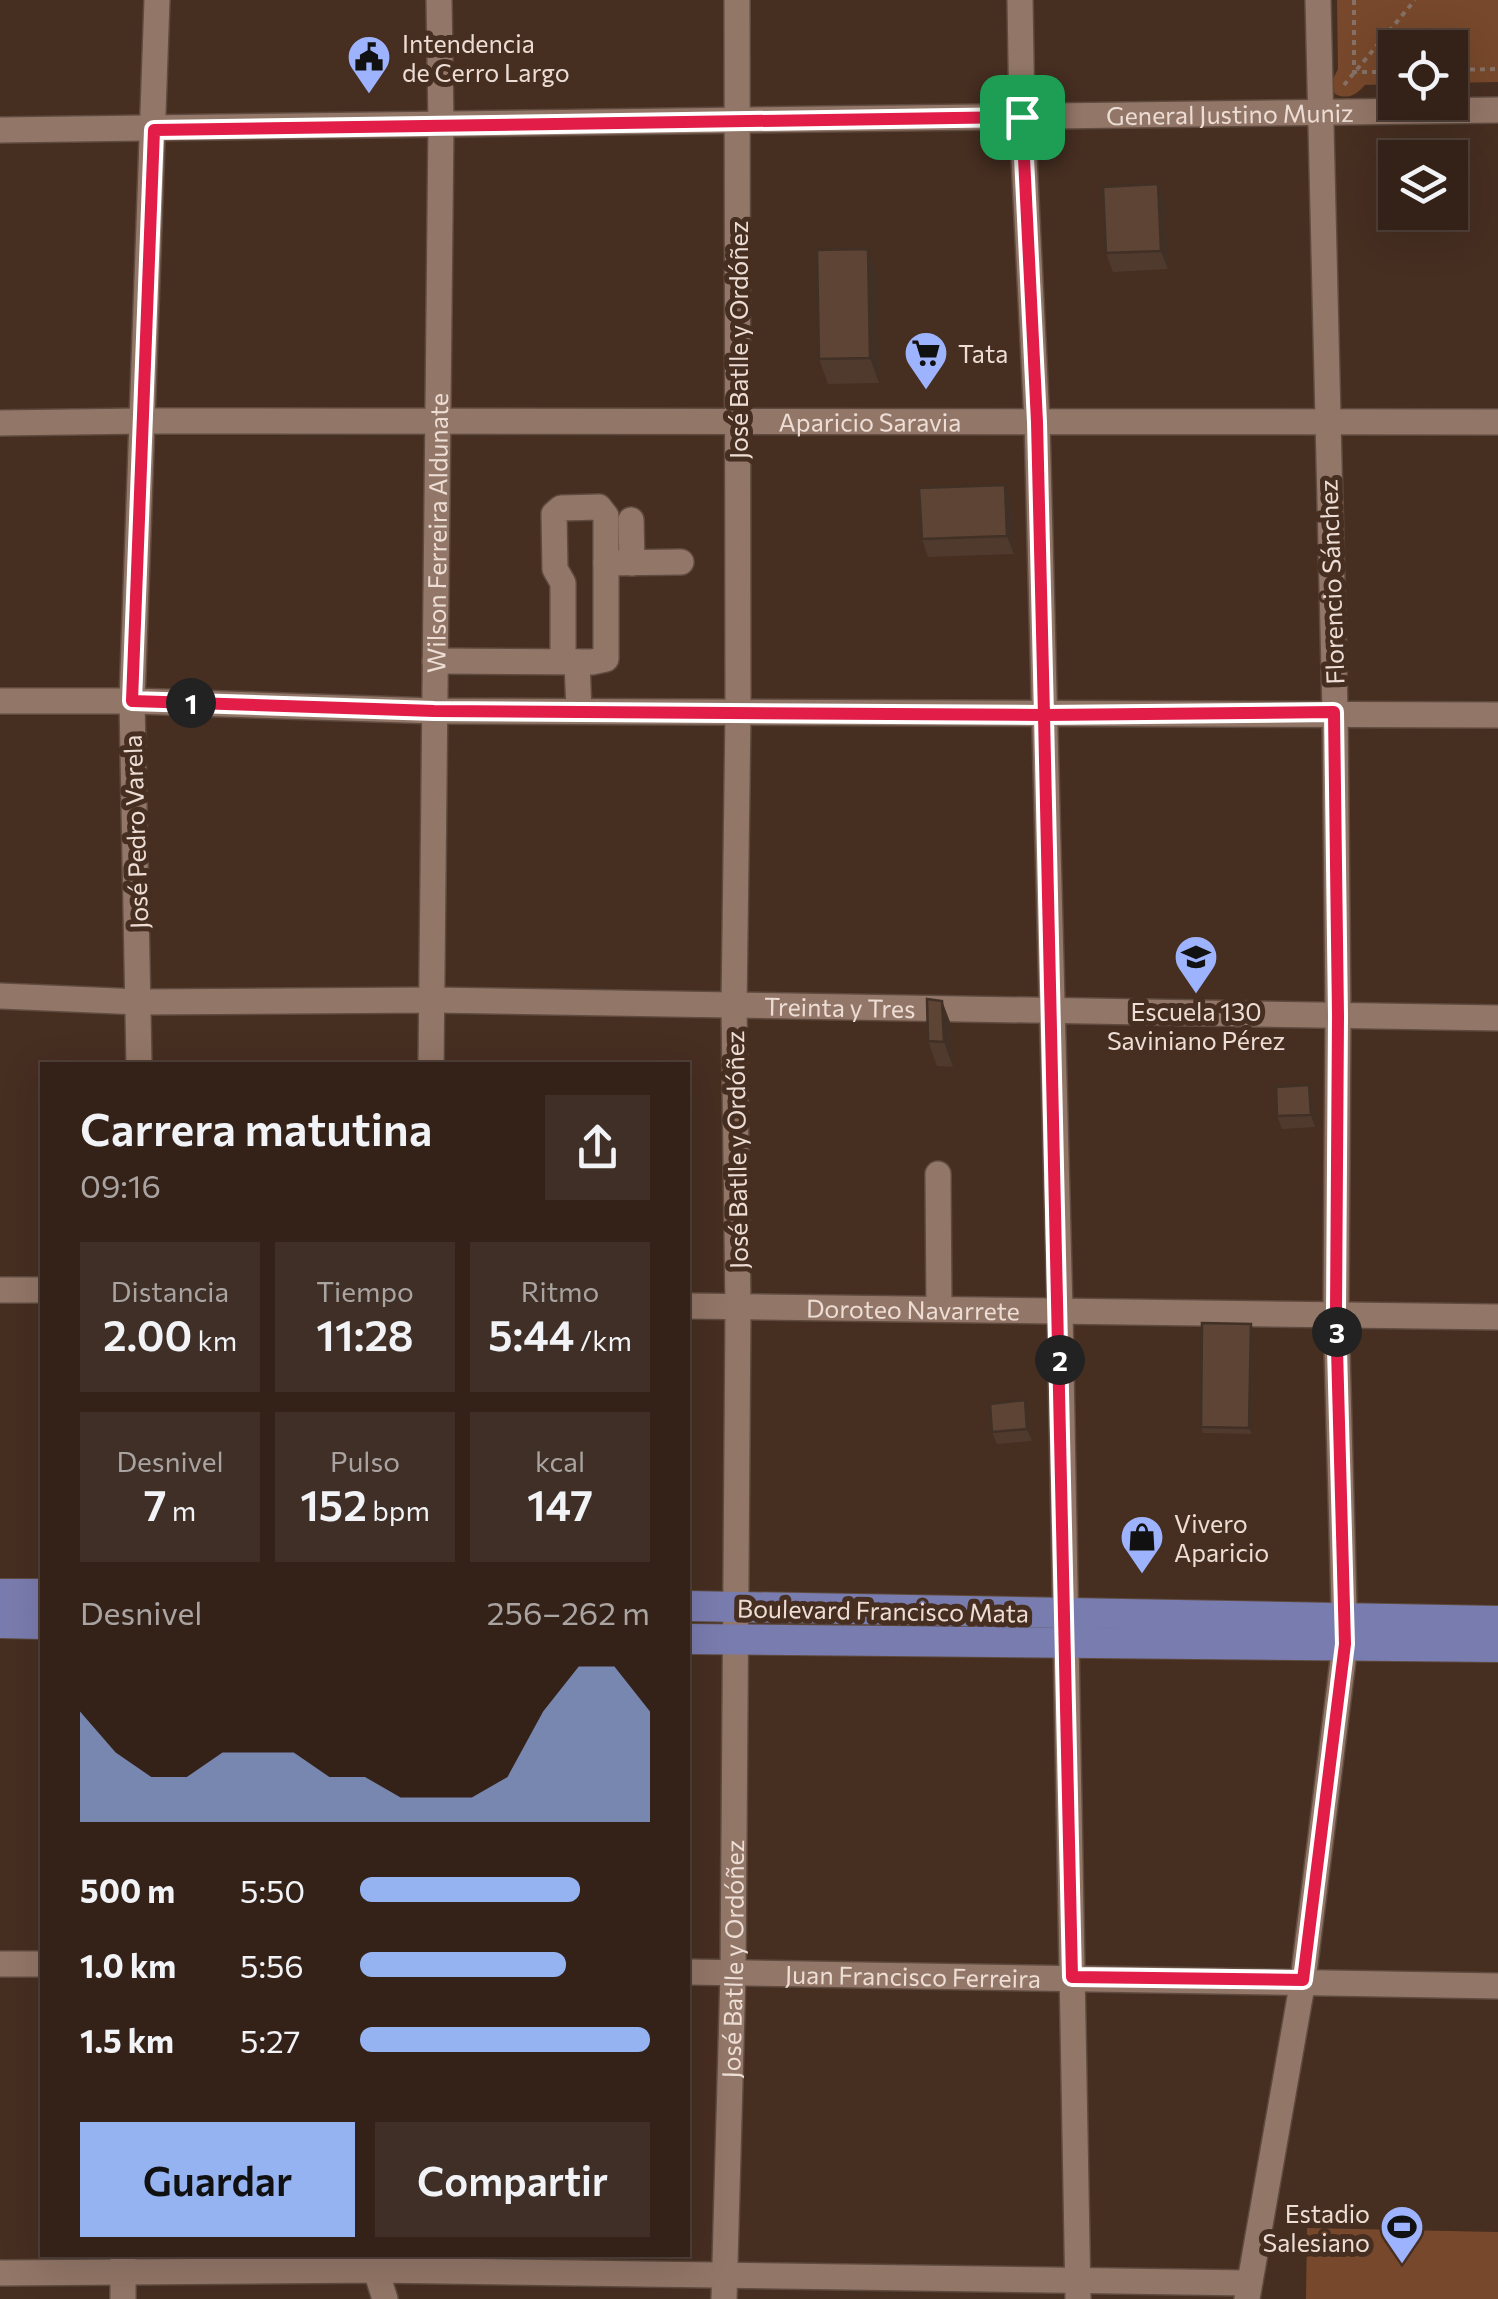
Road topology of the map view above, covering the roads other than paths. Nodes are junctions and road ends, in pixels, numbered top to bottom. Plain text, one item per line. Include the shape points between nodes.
1 (157, 0) edge
2 (438, 0) edge
3 (737, 0) edge
4 (1020, 0) edge
5 (1318, 0) edge
6 (1498, 110) edge
7 (1320, 113) junction
8 (1022, 117) junction
9 (739, 121) junction
10 (441, 124) junction
11 (0, 130) edge
12 (154, 130) junction
13 (142, 420) junction
14 (437, 421) junction
15 (738, 421) junction
16 (1037, 422) junction
17 (1326, 422) junction
18 (1498, 422) edge
19 (0, 423) edge
20 (631, 520) dead end
21 (681, 562) dead end
22 (619, 563) junction
23 (435, 662) junction
24 (578, 662) junction
25 (0, 701) edge
26 (132, 701) junction
27 (434, 711) junction
28 (586, 712) junction
29 (738, 712) junction
30 (1334, 712) junction
31 (1044, 715) junction
32 (1498, 715) edge
33 (0, 996) edge
34 (431, 1000) junction
35 (140, 1002) junction
36 (734, 1006) junction
37 (1052, 1013) junction
38 (1338, 1016) junction
39 (1498, 1018) edge
40 (139, 1062) edge
41 (431, 1062) edge
42 (938, 1174) dead end
43 (0, 1290) edge
44 (40, 1290) edge
45 (690, 1306) edge
46 (738, 1308) junction
47 (939, 1309) junction
48 (1060, 1310) junction
49 (1336, 1312) junction
50 (1498, 1316) edge
51 (0, 1594) edge
52 (40, 1594) edge
53 (690, 1606) edge
54 (735, 1606) junction
55 (1498, 1622) edge
56 (0, 1623) edge
57 (40, 1624) edge
58 (1064, 1628) junction
59 (1345, 1631) junction
60 (690, 1639) edge
61 (735, 1640) junction
62 (1498, 1648) edge
63 (0, 1964) edge
64 (40, 1964) edge
65 (690, 1972) edge
66 (734, 1972) junction
67 (1072, 1977) junction
68 (1303, 1980) junction
69 (1498, 1986) edge
70 (373, 2262) edge
71 (0, 2273) edge
72 (123, 2276) edge
73 (724, 2287) edge
74 (1078, 2290) edge
75 (1248, 2291) edge
76 (385, 2299) edge

1 - 12 street, José Pedro Varela
2 - 10 street, Wilson Ferreira Aldunate
3 - 9 street, José Batlle y Ordóñez
4 - 8 street
5 - 7 street, Florencio Sánchez
6 - 7 street, General Justino Muniz
7 - 8 street, General Justino Muniz
7 - 17 street, Florencio Sánchez
8 - 9 street, General Justino Muniz
8 - 16 street
9 - 10 street, General Justino Muniz
9 - 15 street, José Batlle y Ordóñez
10 - 12 street, General Justino Muniz
10 - 14 street, Wilson Ferreira Aldunate
11 - 12 street, General Justino Muniz
12 - 13 street, José Pedro Varela
13 - 14 street, Aparicio Saravia
13 - 19 street, Aparicio Saravia
13 - 26 street, José Pedro Varela
14 - 15 street, Aparicio Saravia
14 - 23 street, Wilson Ferreira Aldunate
15 - 16 street, Aparicio Saravia
15 - 29 street, José Batlle y Ordóñez
16 - 17 street, Aparicio Saravia
16 - 31 street
17 - 18 street, Aparicio Saravia
17 - 30 street, Florencio Sánchez
20 - 22 street
21 - 22 street
22 - 24 street via 606,659
22 - 24 street via 603,510 556,510 555,569
23 - 24 street
23 - 27 street, Wilson Ferreira Aldunate
24 - 28 street
25 - 26 street
26 - 27 street
26 - 35 street, José Pedro Varela
27 - 28 street
27 - 34 street, Wilson Ferreira Aldunate
28 - 29 street
29 - 31 street
29 - 36 street, José Batlle y Ordóñez
30 - 31 street
30 - 32 street
30 - 38 street, Florencio Sánchez
31 - 37 street
33 - 35 street, Treinta y Tres
34 - 35 street, Treinta y Tres
34 - 36 street, Treinta y Tres
34 - 41 street, Wilson Ferreira Aldunate
35 - 40 street, José Pedro Varela
36 - 37 street, Treinta y Tres
36 - 46 street, José Batlle y Ordóñez
37 - 38 street, Treinta y Tres
37 - 48 street
38 - 39 street, Treinta y Tres
38 - 49 street, Florencio Sánchez
42 - 47 street
43 - 44 street
45 - 46 street, Doroteo Navarrete
46 - 47 street, Doroteo Navarrete
46 - 54 street, José Batlle y Ordóñez
47 - 48 street, Doroteo Navarrete
48 - 49 street, Doroteo Navarrete
48 - 58 street
49 - 50 street, Doroteo Navarrete
49 - 59 street, Florencio Sánchez
51 - 52 main road
53 - 54 main road, Boulevard Francisco Mata
54 - 58 main road, Boulevard Francisco Mata
54 - 61 street, José Batlle y Ordóñez
55 - 59 main road, Boulevard Francisco Mata
56 - 57 main road
58 - 59 main road, Boulevard Francisco Mata
58 - 61 main road, Boulevard Francisco Mata
58 - 67 street
59 - 62 main road, Boulevard Francisco Mata
59 - 68 street, Florencio Sánchez
60 - 61 main road, Boulevard Francisco Mata
61 - 66 street, José Batlle y Ordóñez
63 - 64 street
65 - 66 street, Juan Francisco Ferreira
66 - 67 street, Juan Francisco Ferreira
66 - 73 street, José Batlle y Ordóñez
67 - 68 street, Juan Francisco Ferreira
67 - 74 street
68 - 69 street, Juan Francisco Ferreira
68 - 75 street, Florencio Sánchez
70 - 72 street
70 - 73 street
70 - 76 street
71 - 72 street
73 - 74 street
74 - 75 street

